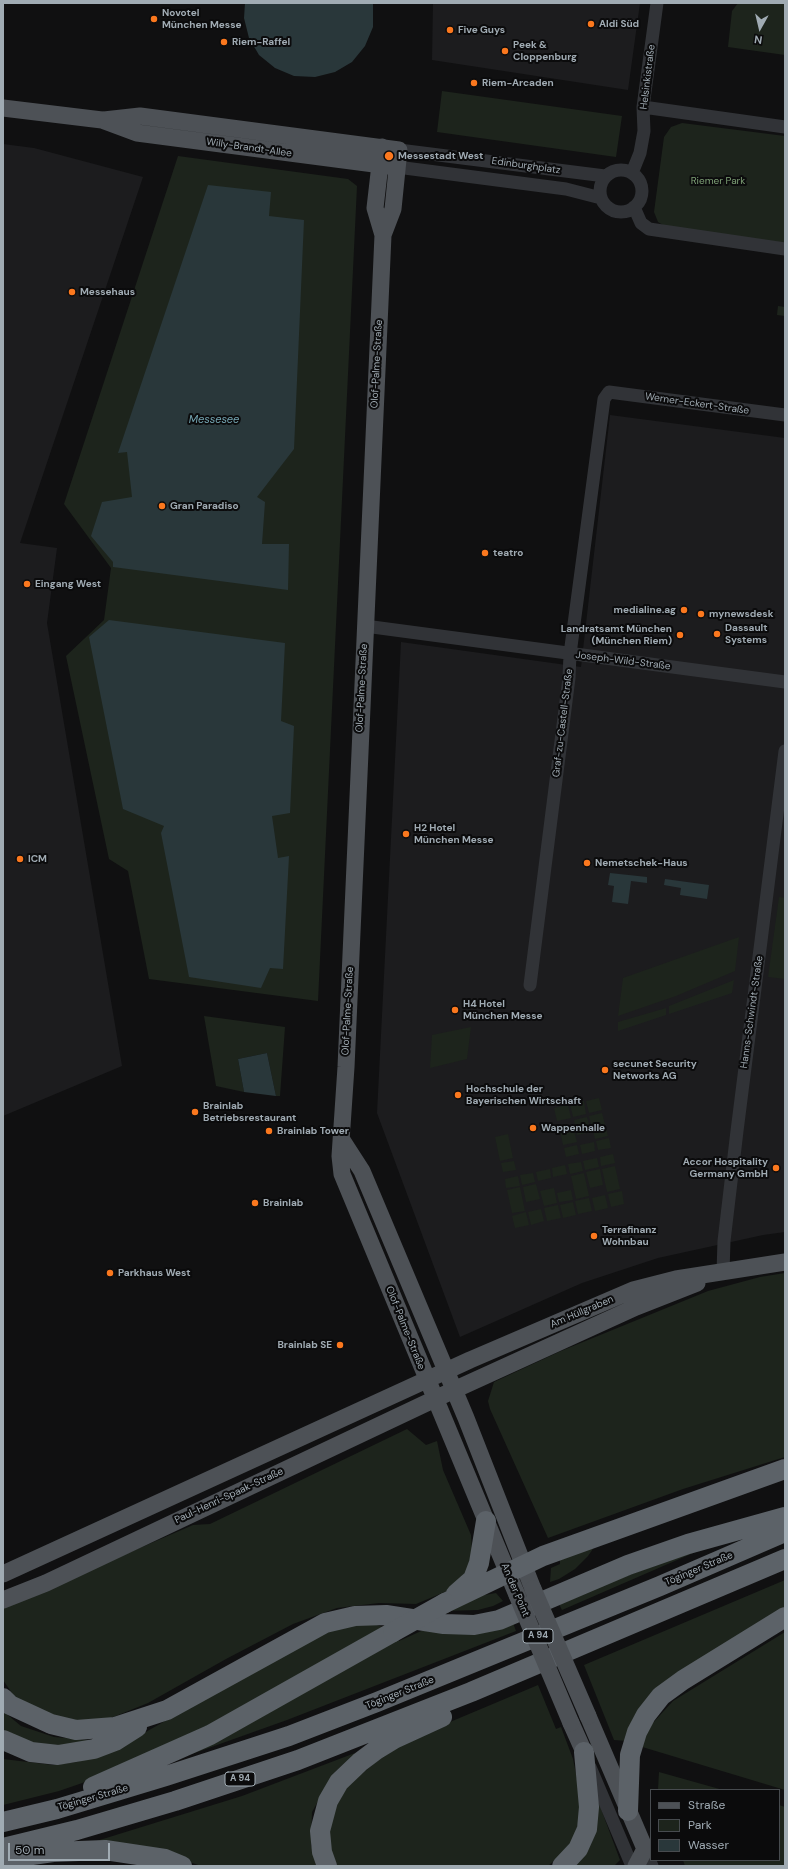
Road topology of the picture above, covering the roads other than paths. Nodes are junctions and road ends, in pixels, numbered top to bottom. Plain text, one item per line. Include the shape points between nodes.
1 (657, 3) edge
2 (643, 107) junction
3 (3, 108) edge
4 (102, 120) junction
5 (785, 127) edge
6 (382, 147) junction
7 (399, 150) junction
8 (380, 165) junction
9 (397, 167) junction
10 (632, 173) junction
11 (605, 176) junction
12 (601, 198) junction
13 (634, 207) junction
14 (383, 235) junction
15 (785, 249) edge
16 (610, 392) joint
17 (785, 415) edge
18 (365, 626) junction
19 (570, 654) junction
20 (785, 682) edge
21 (785, 752) edge
22 (530, 985) dead end
23 (342, 1140) junction
24 (785, 1262) edge
25 (723, 1272) junction
26 (446, 1371) junction
27 (426, 1380) junction
28 (454, 1390) junction
29 (435, 1399) junction
30 (785, 1469) edge
31 (785, 1517) edge
32 (486, 1521) junction
33 (117, 1522) junction
34 (785, 1532) edge
35 (128, 1544) junction
36 (785, 1559) edge
37 (517, 1570) junction
38 (3, 1574) edge
39 (3, 1600) edge
40 (445, 1603) junction
41 (785, 1617) edge
42 (471, 1692) junction
43 (3, 1698) edge
44 (167, 1710) junction
45 (3, 1740) edge
46 (3, 1750) edge
47 (31, 1752) junction
48 (584, 1752) junction
49 (57, 1809) junction
50 (628, 1811) junction
51 (3, 1822) edge
52 (3, 1848) edge
53 (645, 1850) junction
54 (3, 1859) edge
55 (182, 1866) edge
56 (327, 1866) edge
57 (562, 1866) edge
58 (632, 1866) edge
59 (636, 1866) edge
60 (652, 1866) edge

1 - 2 street, Helsinkistraße
2 - 5 street
2 - 10 street, Helsinkistraße via 644,131 640,153
3 - 4 main road, Willy-Brandt-Allee
4 - 6 main road, Willy-Brandt-Allee via 140,116
4 - 8 main road, Willy-Brandt-Allee via 137,133
6 - 7 main road, Willy-Brandt-Allee
6 - 8 main road, Olof-Palme-Straße
7 - 9 main road, Olof-Palme-Straße
7 - 11 street, Edinburghplatz
8 - 9 main road, Willy-Brandt-Allee
8 - 14 main road, Olof-Palme-Straße via 375,208
9 - 12 street, Edinburghplatz via 566,189
9 - 14 main road, Olof-Palme-Straße via 393,209
10 - 11 street via 616,170
10 - 13 street via 640,182 642,191 640,200
11 - 12 street via 600,186
12 - 13 street via 614,211 625,211
13 - 15 street via 641,223 649,229
14 - 18 main road, Olof-Palme-Straße
16 - 17 street, Werner-Eckert-Straße
16 - 19 street, Graf-zu-Castell-Straße via 604,398
18 - 19 street, Joseph-Wild-Straße
18 - 23 main road, Olof-Palme-Straße
19 - 20 street, Joseph-Wild-Straße
19 - 22 street, Graf-zu-Castell-Straße
21 - 25 street, Hanns-Schwindt-Straße via 737,1131 724,1241
23 - 26 main road, Olof-Palme-Straße via 362,1171
23 - 27 main road, Olof-Palme-Straße via 342,1174
24 - 25 main road, Am Hüllgraben
25 - 26 main road, Am Hüllgraben via 676,1279 633,1290
25 - 28 main road, Am Hüllgraben via 636,1307
26 - 27 main road
26 - 28 main road, An der Point
27 - 29 main road, An der Point
27 - 33 main road
28 - 29 main road, Paul-Henri-Spaak-Straße
28 - 37 main road, An der Point
29 - 32 main road, An der Point
29 - 35 main road, Paul-Henri-Spaak-Straße
30 - 37 highway via 543,1556
31 - 44 highway via 688,1544 628,1565 499,1620 466,1625 386,1615 355,1616 325,1623
32 - 37 main road, An der Point
32 - 40 highway via 479,1563 473,1578
33 - 35 main road
33 - 38 main road
34 - 49 highway, Töginger Straße / A 94 via 660,1586 289,1736
35 - 39 main road, Paul-Henri-Spaak-Straße via 46,1583
36 - 42 highway, A 94
37 - 40 highway
37 - 48 main road, An der Point, bridge via 517,1595
37 - 50 main road, An der Point, bridge via 533,1589
40 - 49 highway, bridge via 210,1735 96,1785
41 - 50 highway via 683,1680 661,1696 646,1714 630,1755
42 - 52 highway, A 94 via 298,1760 77,1830
42 - 56 highway via 443,1716 376,1750 339,1782 328,1801 320,1831 322,1852
43 - 44 highway via 26,1714 76,1730 115,1727
44 - 47 highway via 115,1741 94,1749 58,1755
45 - 47 highway
46 - 47 highway
48 - 57 highway via 589,1801 587,1829 578,1849
48 - 58 street, An der Point
49 - 51 highway, Töginger Straße / A 94
50 - 53 main road, An der Point
53 - 59 main road
53 - 60 street, An der Point
54 - 55 highway via 53,1852 105,1850 165,1859

